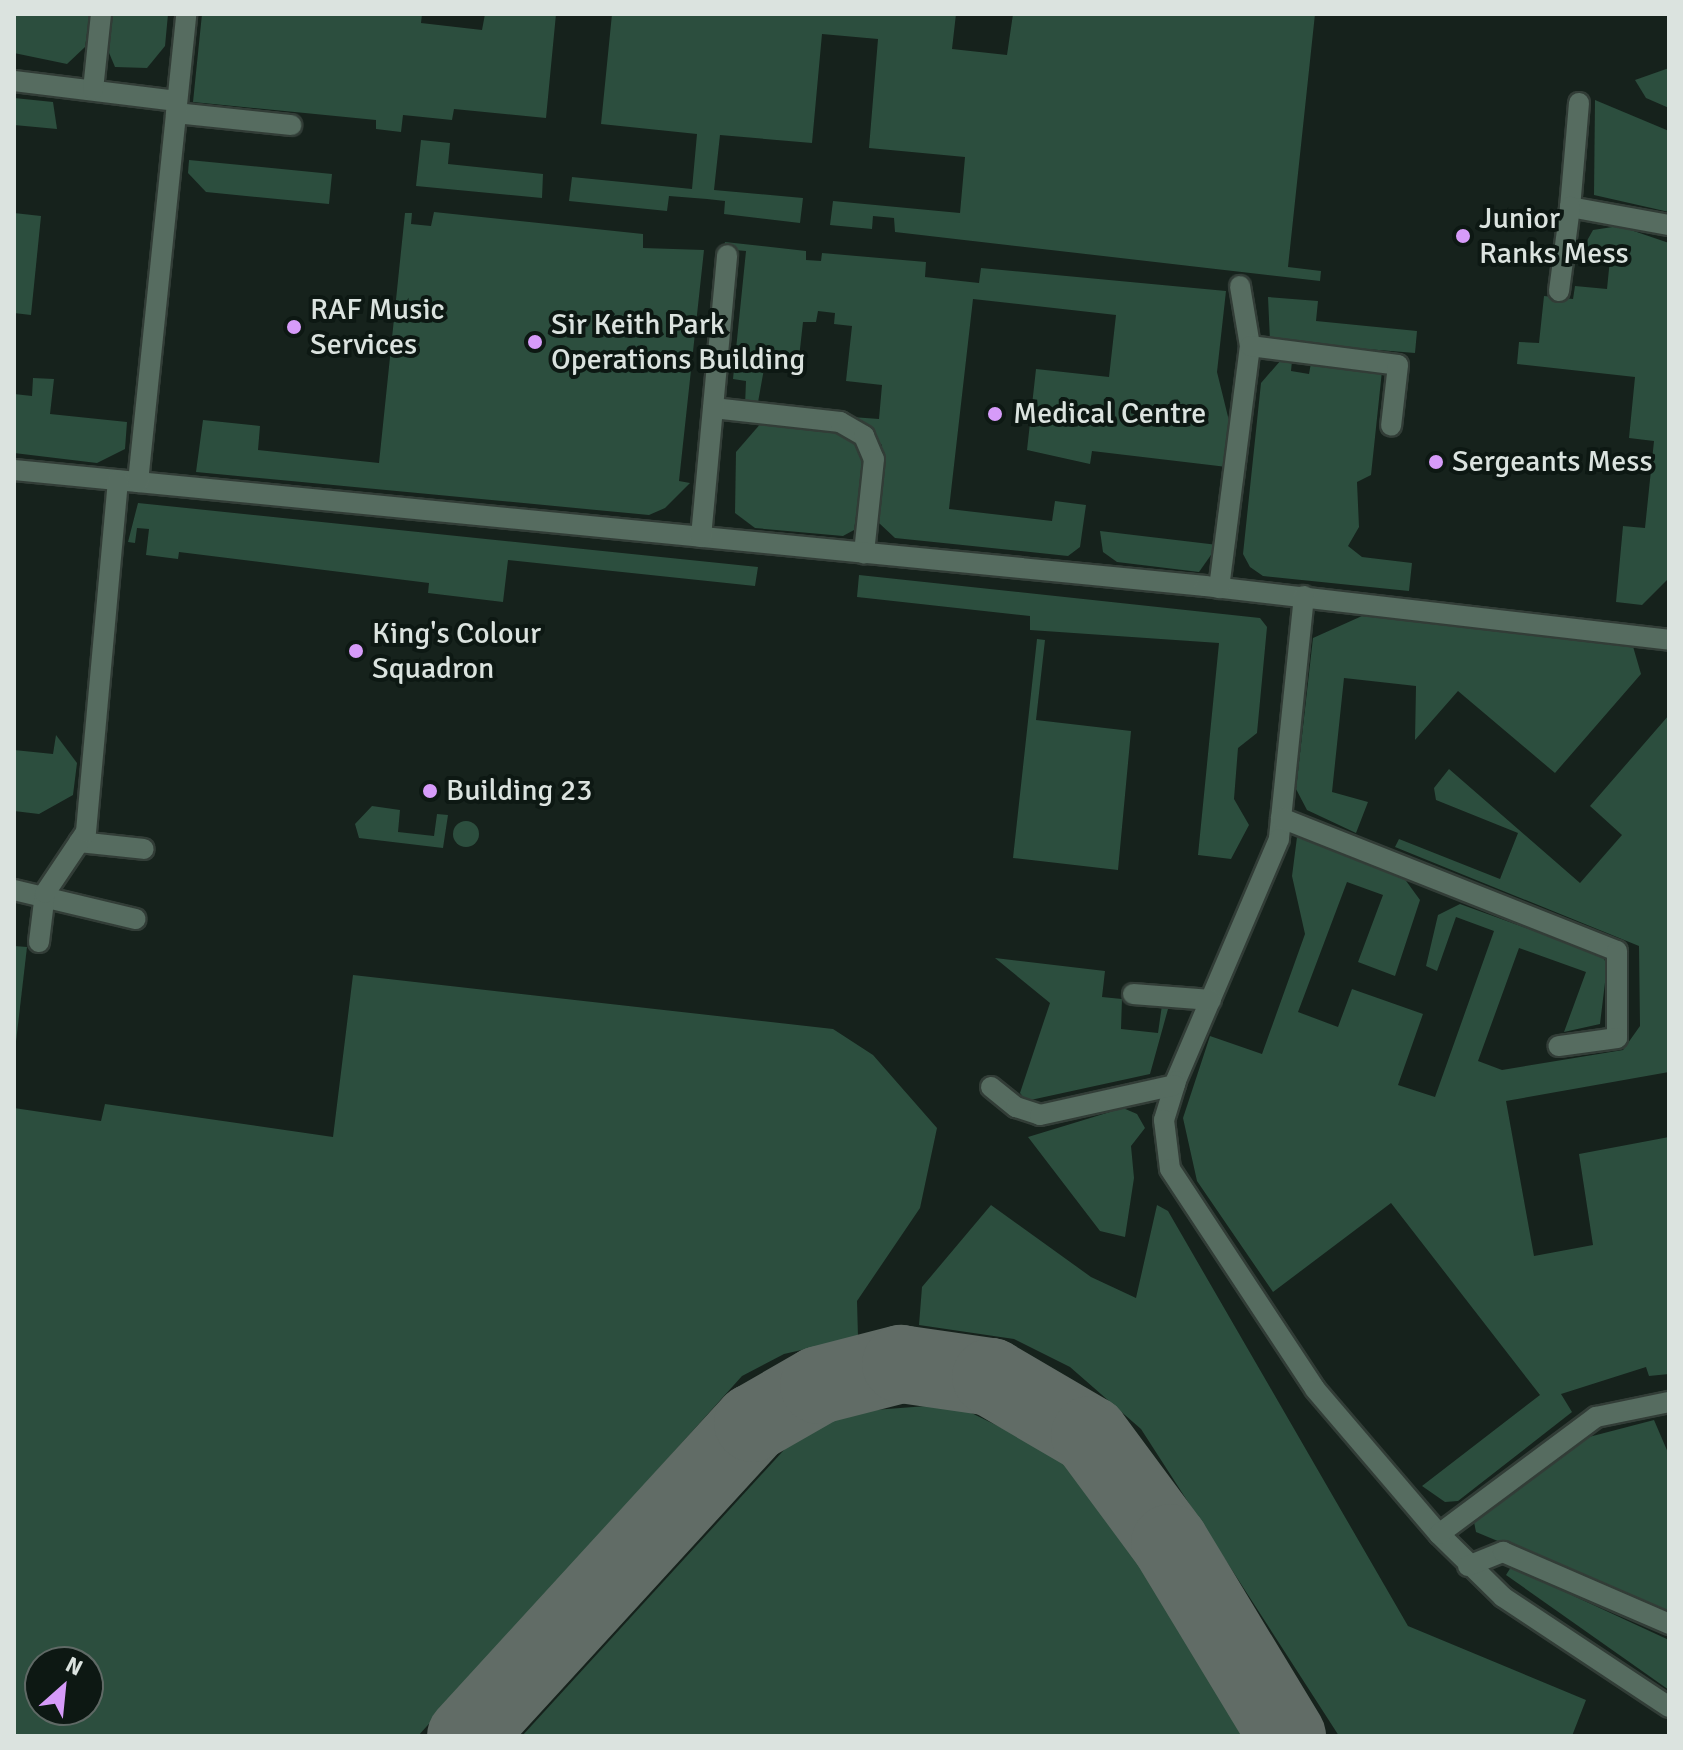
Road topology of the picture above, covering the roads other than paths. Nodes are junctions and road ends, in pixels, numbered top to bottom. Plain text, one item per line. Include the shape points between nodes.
1 (101, 14) edge
2 (186, 14) edge
3 (14, 81) edge
4 (93, 90) junction
5 (1579, 103) dead end
6 (176, 107) junction
7 (291, 125) dead end
8 (1570, 207) junction
9 (1669, 225) edge
10 (727, 255) dead end
11 (1240, 286) dead end
12 (1559, 291) dead end
13 (1250, 346) junction
14 (713, 408) junction
15 (1391, 426) dead end
16 (14, 470) edge
17 (128, 481) junction
18 (701, 537) junction
19 (864, 553) junction
20 (1219, 588) junction
21 (1304, 596) junction
22 (1669, 640) edge
23 (1281, 818) junction
24 (79, 842) junction
25 (144, 849) dead end
26 (14, 890) edge
27 (45, 893) junction
28 (136, 919) dead end
29 (39, 942) dead end
30 (1133, 994) dead end
31 (1211, 1000) junction
32 (1559, 1046) dead end
33 (1175, 1085) junction
34 (991, 1087) dead end
35 (1669, 1402) edge
36 (1439, 1534) junction
37 (1468, 1566) junction
38 (1669, 1624) edge
39 (1669, 1707) edge

1 - 4 street
2 - 6 street
3 - 4 street
4 - 6 street
5 - 8 street
6 - 7 street
6 - 17 street
8 - 9 street
8 - 12 street
10 - 14 street
11 - 13 street
13 - 15 street via 1398,365
13 - 20 street
14 - 18 street
14 - 19 street via 840,422 864,436 874,459
16 - 17 street
17 - 18 street
17 - 24 street
18 - 19 street
19 - 20 street
20 - 21 street
21 - 22 street
21 - 23 street
23 - 31 street via 1279,839
23 - 32 street via 1617,951 1617,1038
24 - 25 street
24 - 27 street
26 - 27 street
27 - 28 street
27 - 29 street
30 - 31 street
31 - 33 street
33 - 34 street via 1040,1115 1016,1107
33 - 36 street via 1164,1120 1170,1169 1315,1389
35 - 36 street via 1596,1417
36 - 37 street
37 - 38 street via 1503,1552
37 - 39 street via 1503,1597

